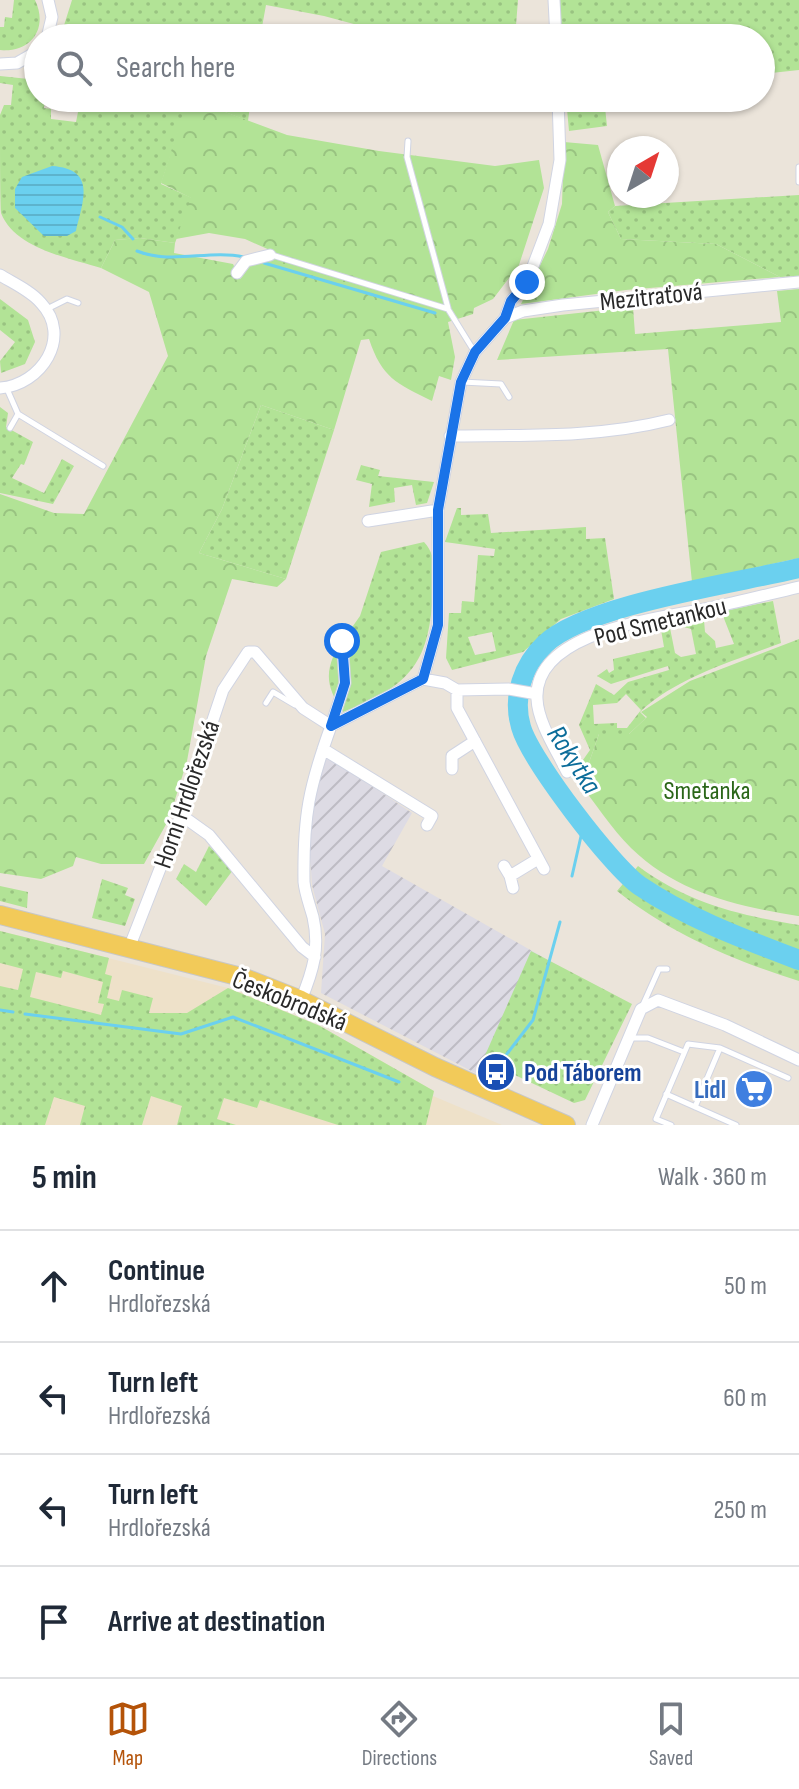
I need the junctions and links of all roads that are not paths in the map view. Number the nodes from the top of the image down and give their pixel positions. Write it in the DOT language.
graph roads {
  1 [pos="48,0"];
  2 [pos="554,0"];
  3 [pos="50,24"];
  4 [pos="555,24"];
  5 [pos="24,59"];
  6 [pos="0,64"];
  7 [pos="558,112"];
  8 [pos="408,141"];
  9 [pos="799,167"];
  10 [pos="799,182"];
  11 [pos="270,255"];
  12 [pos="237,273"];
  13 [pos="0,275"];
  14 [pos="799,282"];
  15 [pos="78,303"];
  16 [pos="448,309"];
  17 [pos="46,310"];
  18 [pos="505,318"];
  19 [pos="475,352"];
  20 [pos="461,382"];
  21 [pos="3,388"];
  22 [pos="509,397"];
  23 [pos="18,414"];
  24 [pos="669,420"];
  25 [pos="10,428"];
  26 [pos="450,436"];
  27 [pos="103,466"];
  28 [pos="438,510"];
  29 [pos="368,521"];
  30 [pos="799,587"];
  31 [pos="342,641"];
  32 [pos="423,679"];
  33 [pos="457,690"];
  34 [pos="534,693"];
  35 [pos="266,703"];
  36 [pos="303,708"];
  37 [pos="331,726"];
  38 [pos="475,741"];
  39 [pos="323,749"];
  40 [pos="452,769"];
  41 [pos="567,772"];
  42 [pos="181,815"];
  43 [pos="427,825"];
  44 [pos="509,877"];
  45 [pos="0,915"];
  46 [pos="129,948"];
  47 [pos="315,957"];
  48 [pos="667,969"];
  49 [pos="301,1000"];
  50 [pos="641,1009"];
  51 [pos="629,1038"];
  52 [pos="720,1048"];
  53 [pos="684,1052"];
  54 [pos="799,1060"];
  55 [pos="788,1078"];
  56 [pos="666,1094"];
  57 [pos="695,1107"];
  58 [pos="566,1125"];
  59 [pos="592,1125"];
  60 [pos="671,1125"];
  61 [pos="736,1125"];
  1 -- 3 [label="street"];
  2 -- 4 [label="street"];
  5 -- 6 [label="street"];
  7 -- 18 [label="street"];
  8 -- 16 [label="lane"];
  9 -- 10 [label="lane"];
  11 -- 12 [label="street"];
  11 -- 16 [label="lane"];
  13 -- 17 [label="street"];
  14 -- 18 [label="street, Mezitraťová"];
  15 -- 17 [label="lane"];
  16 -- 19 [label="lane"];
  17 -- 21 [label="street"];
  18 -- 19 [label="street"];
  19 -- 20 [label="street"];
  20 -- 22 [label="lane"];
  20 -- 26 [label="street"];
  21 -- 23 [label="lane"];
  23 -- 25 [label="lane"];
  23 -- 27 [label="lane"];
  24 -- 26 [label="street"];
  26 -- 28 [label="street"];
  28 -- 29 [label="street"];
  28 -- 32 [label="street"];
  30 -- 34 [label="street, Pod Smetankou"];
  31 -- 37 [label="street"];
  32 -- 33 [label="street"];
  32 -- 37 [label="street"];
  33 -- 34 [label="street"];
  33 -- 38 [label="street"];
  34 -- 41 [label="street"];
  35 -- 36 [label="lane"];
  36 -- 37 [label="street"];
  36 -- 42 [label="street, Horní Hrdlořezská"];
  37 -- 39 [label="street"];
  38 -- 40 [label="street"];
  38 -- 44 [label="street"];
  39 -- 43 [label="street"];
  39 -- 47 [label="street"];
  42 -- 46 [label="street, Horní Hrdlořezská"];
  42 -- 47 [label="street"];
  45 -- 46 [label="main road, Českobrodská"];
  46 -- 49 [label="main road, Českobrodská"];
  47 -- 49 [label="street"];
  48 -- 50 [label="lane"];
  49 -- 58 [label="main road, Českobrodská"];
  50 -- 51 [label="street"];
  50 -- 54 [label="street"];
  51 -- 53 [label="lane"];
  51 -- 59 [label="street"];
  52 -- 53 [label="lane"];
  52 -- 55 [label="lane"];
  52 -- 57 [label="lane"];
  53 -- 56 [label="lane"];
  56 -- 57 [label="lane"];
  56 -- 60 [label="lane"];
  57 -- 61 [label="lane"];
}
